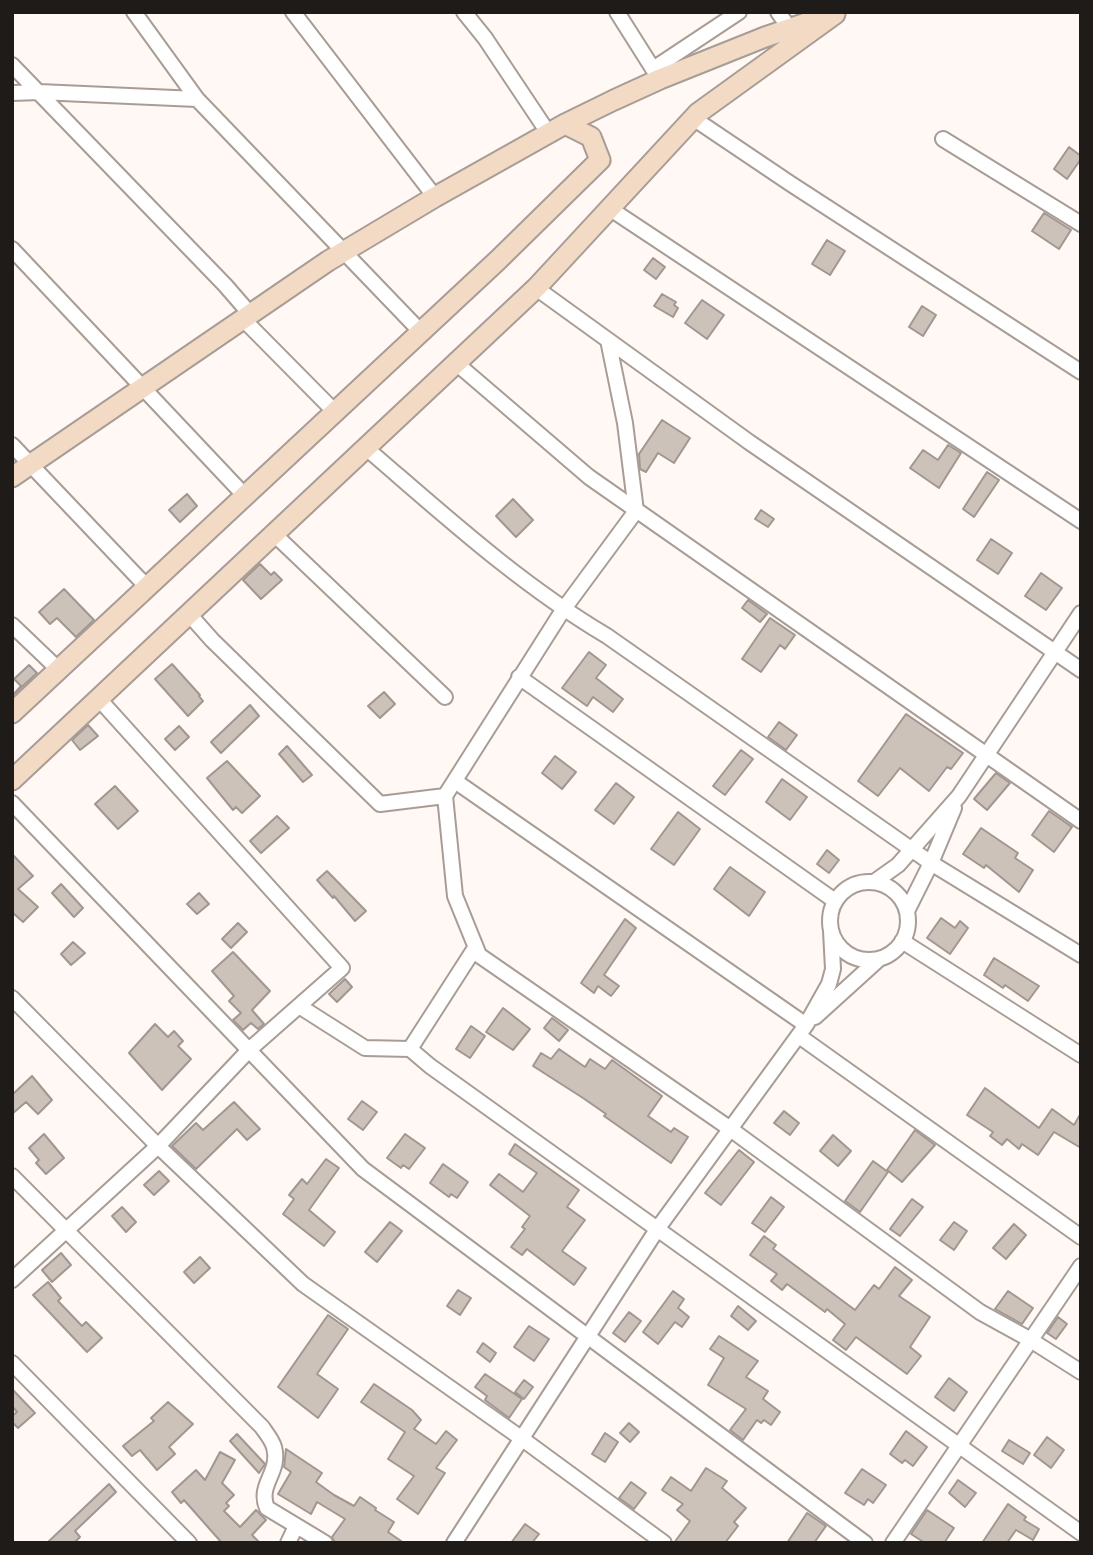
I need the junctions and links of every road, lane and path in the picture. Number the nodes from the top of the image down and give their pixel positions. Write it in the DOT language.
graph roads {
  1 [pos="134,12"];
  2 [pos="293,12"];
  3 [pos="464,12"];
  4 [pos="617,12"];
  5 [pos="739,12"];
  6 [pos="778,12"];
  7 [pos="837,13"];
  8 [pos="789,29"];
  9 [pos="12,65"];
  10 [pos="657,74"];
  11 [pos="39,92"];
  12 [pos="12,93"];
  13 [pos="197,99"];
  14 [pos="693,118"];
  15 [pos="557,129"];
  16 [pos="943,139"];
  17 [pos="435,197"];
  18 [pos="609,208"];
  19 [pos="1081,224"];
  20 [pos="12,249"];
  21 [pos="345,250"];
  22 [pos="536,288"];
  23 [pos="248,318"];
  24 [pos="421,332"];
  25 [pos="608,340"];
  26 [pos="456,363"];
  27 [pos="1081,372"];
  28 [pos="144,389"];
  29 [pos="335,412"];
  30 [pos="12,445"];
  31 [pos="366,448"];
  32 [pos="31,466"];
  33 [pos="12,477"];
  34 [pos="245,496"];
  35 [pos="636,511"];
  36 [pos="1081,521"];
  37 [pos="274,534"];
  38 [pos="147,587"];
  39 [pos="563,610"];
  40 [pos="1081,613"];
  41 [pos="189,614"];
  42 [pos="12,625"];
  43 [pos="1055,652"];
  44 [pos="59,670"];
  45 [pos="1081,670"];
  46 [pos="519,677"];
  47 [pos="445,697"];
  48 [pos="99,699"];
  49 [pos="12,713"];
  50 [pos="985,755"];
  51 [pos="12,780"];
  52 [pos="455,781"];
  53 [pos="445,796"];
  54 [pos="959,796"];
  55 [pos="12,803"];
  56 [pos="1081,821"];
  57 [pos="912,849"];
  58 [pos="931,863"];
  59 [pos="874,882"];
  60 [pos="835,901"];
  61 [pos="907,912"];
  62 [pos="831,931"];
  63 [pos="902,941"];
  64 [pos="479,955"];
  65 [pos="1081,955"];
  66 [pos="879,959"];
  67 [pos="12,998"];
  68 [pos="299,1006"];
  69 [pos="803,1030"];
  70 [pos="250,1049"];
  71 [pos="410,1049"];
  72 [pos="1081,1055"];
  73 [pos="729,1128"];
  74 [pos="158,1146"];
  75 [pos="12,1176"];
  76 [pos="66,1228"];
  77 [pos="657,1228"];
  78 [pos="1081,1237"];
  79 [pos="1081,1266"];
  80 [pos="12,1280"];
  81 [pos="587,1336"];
  82 [pos="1029,1339"];
  83 [pos="12,1363"];
  84 [pos="1081,1372"];
  85 [pos="521,1438"];
  86 [pos="957,1446"];
  87 [pos="296,1526"];
  88 [pos="1081,1533"];
  89 [pos="189,1543"];
  90 [pos="288,1543"];
  91 [pos="325,1543"];
  92 [pos="454,1543"];
  93 [pos="664,1543"];
  94 [pos="865,1543"];
  95 [pos="893,1543"];
  1 -- 13 [label="street"];
  2 -- 17 [label="street"];
  3 -- 15 [label="street"];
  4 -- 10 [label="street"];
  5 -- 10 [label="street"];
  6 -- 8 [label="street"];
  7 -- 8 [label="main road"];
  7 -- 14 [label="main road"];
  8 -- 10 [label="main road"];
  9 -- 11 [label="street"];
  10 -- 15 [label="main road"];
  11 -- 12 [label="street"];
  11 -- 13 [label="street"];
  11 -- 23 [label="street"];
  13 -- 21 [label="street"];
  14 -- 18 [label="main road"];
  14 -- 27 [label="street"];
  15 -- 17 [label="main road"];
  15 -- 24 [label="main road"];
  16 -- 19 [label="street"];
  17 -- 21 [label="main road"];
  18 -- 22 [label="main road"];
  18 -- 36 [label="street"];
  20 -- 28 [label="street"];
  21 -- 23 [label="main road"];
  21 -- 24 [label="street"];
  22 -- 25 [label="street"];
  22 -- 26 [label="main road"];
  23 -- 28 [label="main road"];
  23 -- 29 [label="street"];
  24 -- 29 [label="main road"];
  25 -- 35 [label="street"];
  25 -- 43 [label="street"];
  26 -- 31 [label="main road"];
  26 -- 35 [label="street"];
  28 -- 32 [label="main road"];
  28 -- 34 [label="street"];
  29 -- 34 [label="main road"];
  30 -- 32 [label="street"];
  31 -- 37 [label="main road"];
  31 -- 39 [label="street"];
  32 -- 33 [label="main road"];
  32 -- 38 [label="street"];
  34 -- 38 [label="main road"];
  35 -- 39 [label="street"];
  35 -- 50 [label="street"];
  37 -- 41 [label="main road"];
  37 -- 47 [label="street"];
  38 -- 44 [label="main road"];
  39 -- 46 [label="street"];
  39 -- 57 [label="street"];
  40 -- 43 [label="street"];
  41 -- 48 [label="main road"];
  41 -- 53 [label="street"];
  42 -- 44 [label="street"];
  43 -- 45 [label="street"];
  43 -- 50 [label="street"];
  44 -- 49 [label="main road"];
  46 -- 52 [label="street"];
  46 -- 60 [label="street"];
  48 -- 51 [label="main road"];
  48 -- 68 [label="street"];
  50 -- 54 [label="street"];
  50 -- 56 [label="street"];
  52 -- 53 [label="street"];
  52 -- 69 [label="street"];
  53 -- 64 [label="street"];
  54 -- 57 [label="street"];
  54 -- 58 [label="street"];
  55 -- 70 [label="street"];
  57 -- 58 [label="street"];
  57 -- 59 [label="street"];
  58 -- 61 [label="street"];
  58 -- 65 [label="street"];
  59 -- 60 [label="street"];
  59 -- 61 [label="street"];
  60 -- 62 [label="street"];
  61 -- 63 [label="street"];
  62 -- 66 [label="street"];
  62 -- 69 [label="street"];
  63 -- 66 [label="street"];
  63 -- 72 [label="street"];
  64 -- 71 [label="street"];
  64 -- 73 [label="street"];
  66 -- 69 [label="street"];
  67 -- 74 [label="street"];
  68 -- 70 [label="street"];
  68 -- 71 [label="street"];
  69 -- 73 [label="street"];
  69 -- 78 [label="street"];
  70 -- 74 [label="street"];
  70 -- 81 [label="street"];
  71 -- 77 [label="street"];
  73 -- 77 [label="street"];
  73 -- 82 [label="street"];
  74 -- 76 [label="street"];
  74 -- 85 [label="street"];
  75 -- 76 [label="street"];
  76 -- 80 [label="street"];
  76 -- 87 [label="street"];
  77 -- 81 [label="street"];
  77 -- 86 [label="street"];
  79 -- 82 [label="street"];
  81 -- 85 [label="street"];
  81 -- 94 [label="street"];
  82 -- 84 [label="street"];
  82 -- 86 [label="street"];
  83 -- 89 [label="street"];
  85 -- 92 [label="street"];
  85 -- 93 [label="street"];
  86 -- 88 [label="street"];
  86 -- 95 [label="street"];
  87 -- 90 [label="street"];
  87 -- 91 [label="street"];
}
